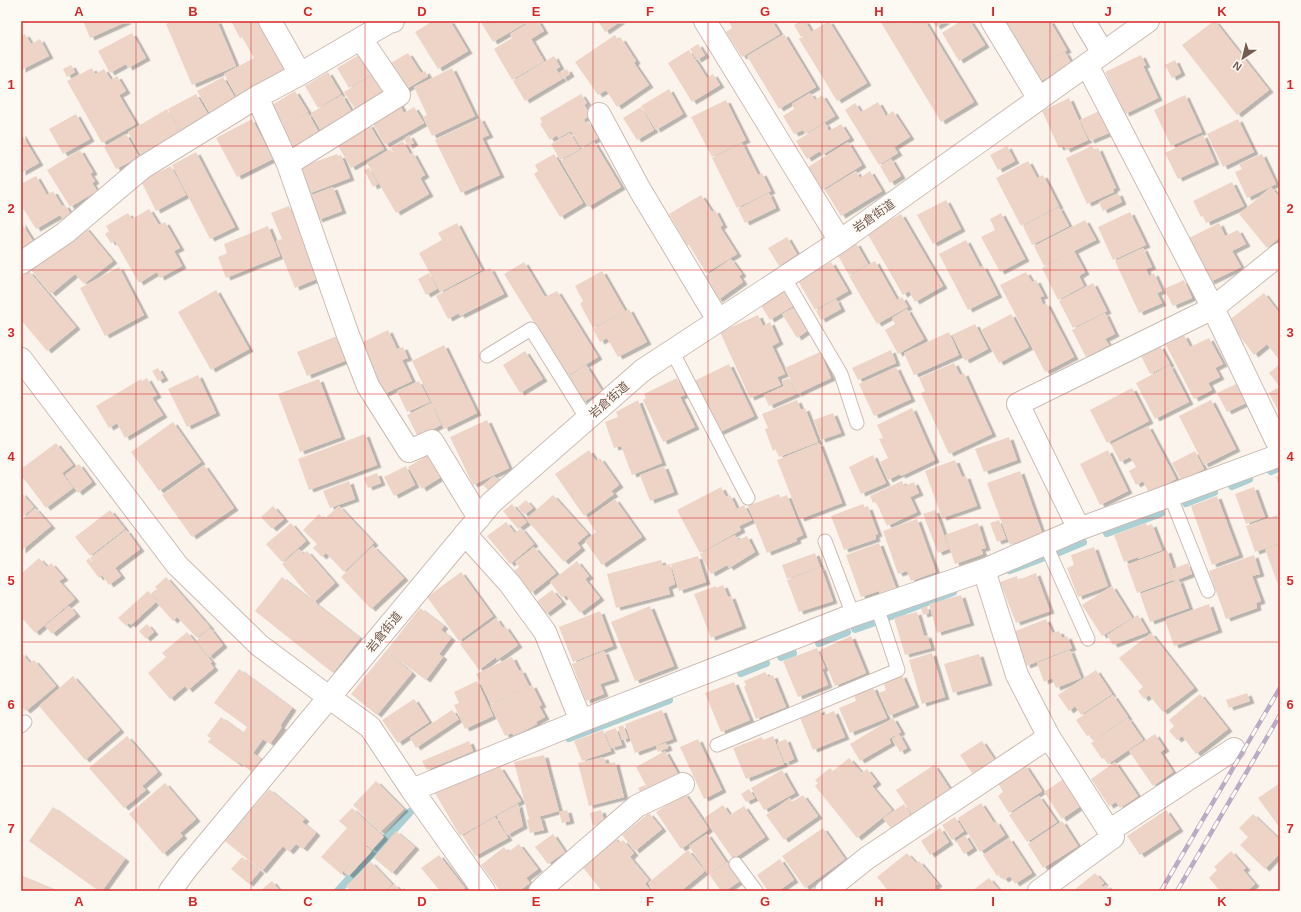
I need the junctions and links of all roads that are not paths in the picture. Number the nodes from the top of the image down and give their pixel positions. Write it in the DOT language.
graph roads {
  1 [pos="270,21"];
  2 [pos="393,21"];
  3 [pos="705,21"];
  4 [pos="992,21"];
  5 [pos="1084,21"];
  6 [pos="1148,21"];
  7 [pos="361,39"];
  8 [pos="1095,59"];
  9 [pos="300,74"];
  10 [pos="257,97"];
  11 [pos="1039,99"];
  12 [pos="599,114"];
  13 [pos="288,164"];
  14 [pos="840,241"];
  15 [pos="1280,254"];
  16 [pos="21,263"];
  17 [pos="784,277"];
  18 [pos="1213,308"];
  19 [pos="718,320"];
  20 [pos="672,351"];
  21 [pos="487,356"];
  22 [pos="21,359"];
  23 [pos="587,419"];
  24 [pos="857,423"];
  25 [pos="1280,448"];
  26 [pos="1280,455"];
  27 [pos="1170,495"];
  28 [pos="748,498"];
  29 [pos="472,526"];
  30 [pos="1079,529"];
  31 [pos="825,541"];
  32 [pos="1045,543"];
  33 [pos="984,570"];
  34 [pos="1208,591"];
  35 [pos="877,607"];
  36 [pos="853,615"];
  37 [pos="1088,639"];
  38 [pos="330,698"];
  39 [pos="581,721"];
  40 [pos="1049,737"];
  41 [pos="717,745"];
  42 [pos="1234,749"];
  43 [pos="683,784"];
  44 [pos="412,790"];
  45 [pos="1109,830"];
  46 [pos="736,864"];
  47 [pos="483,890"];
  48 [pos="170,891"];
  49 [pos="540,891"];
  50 [pos="756,891"];
  51 [pos="826,891"];
  52 [pos="1038,891"];
  1 -- 9 [label="street"];
  2 -- 7 [label="street"];
  3 -- 14 [label="street"];
  4 -- 11 [label="street"];
  5 -- 8 [label="street"];
  6 -- 8 [label="street, 岩倉街道"];
  7 -- 9 [label="street"];
  7 -- 13 [label="street"];
  8 -- 11 [label="street, 岩倉街道"];
  8 -- 18 [label="street"];
  9 -- 10 [label="street"];
  10 -- 13 [label="street"];
  10 -- 16 [label="street"];
  11 -- 14 [label="street, 岩倉街道"];
  12 -- 19 [label="street"];
  13 -- 29 [label="street"];
  14 -- 17 [label="street, 岩倉街道"];
  15 -- 18 [label="street"];
  17 -- 19 [label="street, 岩倉街道"];
  17 -- 24 [label="lane"];
  18 -- 25 [label="street"];
  18 -- 30 [label="street"];
  19 -- 20 [label="street, 岩倉街道"];
  20 -- 23 [label="street, 岩倉街道"];
  20 -- 28 [label="lane"];
  21 -- 23 [label="lane"];
  22 -- 38 [label="street"];
  23 -- 29 [label="street, 岩倉街道"];
  26 -- 27 [label="street"];
  27 -- 30 [label="street"];
  27 -- 34 [label="lane"];
  29 -- 38 [label="street, 岩倉街道"];
  29 -- 39 [label="street"];
  30 -- 32 [label="street"];
  31 -- 36 [label="lane"];
  32 -- 33 [label="street"];
  32 -- 37 [label="lane"];
  33 -- 35 [label="street"];
  33 -- 40 [label="street"];
  35 -- 36 [label="street"];
  35 -- 41 [label="lane"];
  36 -- 39 [label="street"];
  38 -- 44 [label="street"];
  38 -- 48 [label="street, 岩倉街道"];
  39 -- 44 [label="street"];
  40 -- 45 [label="street"];
  40 -- 51 [label="street"];
  42 -- 45 [label="street"];
  43 -- 49 [label="street"];
  44 -- 47 [label="street"];
  45 -- 52 [label="street"];
  46 -- 50 [label="lane"];
}
